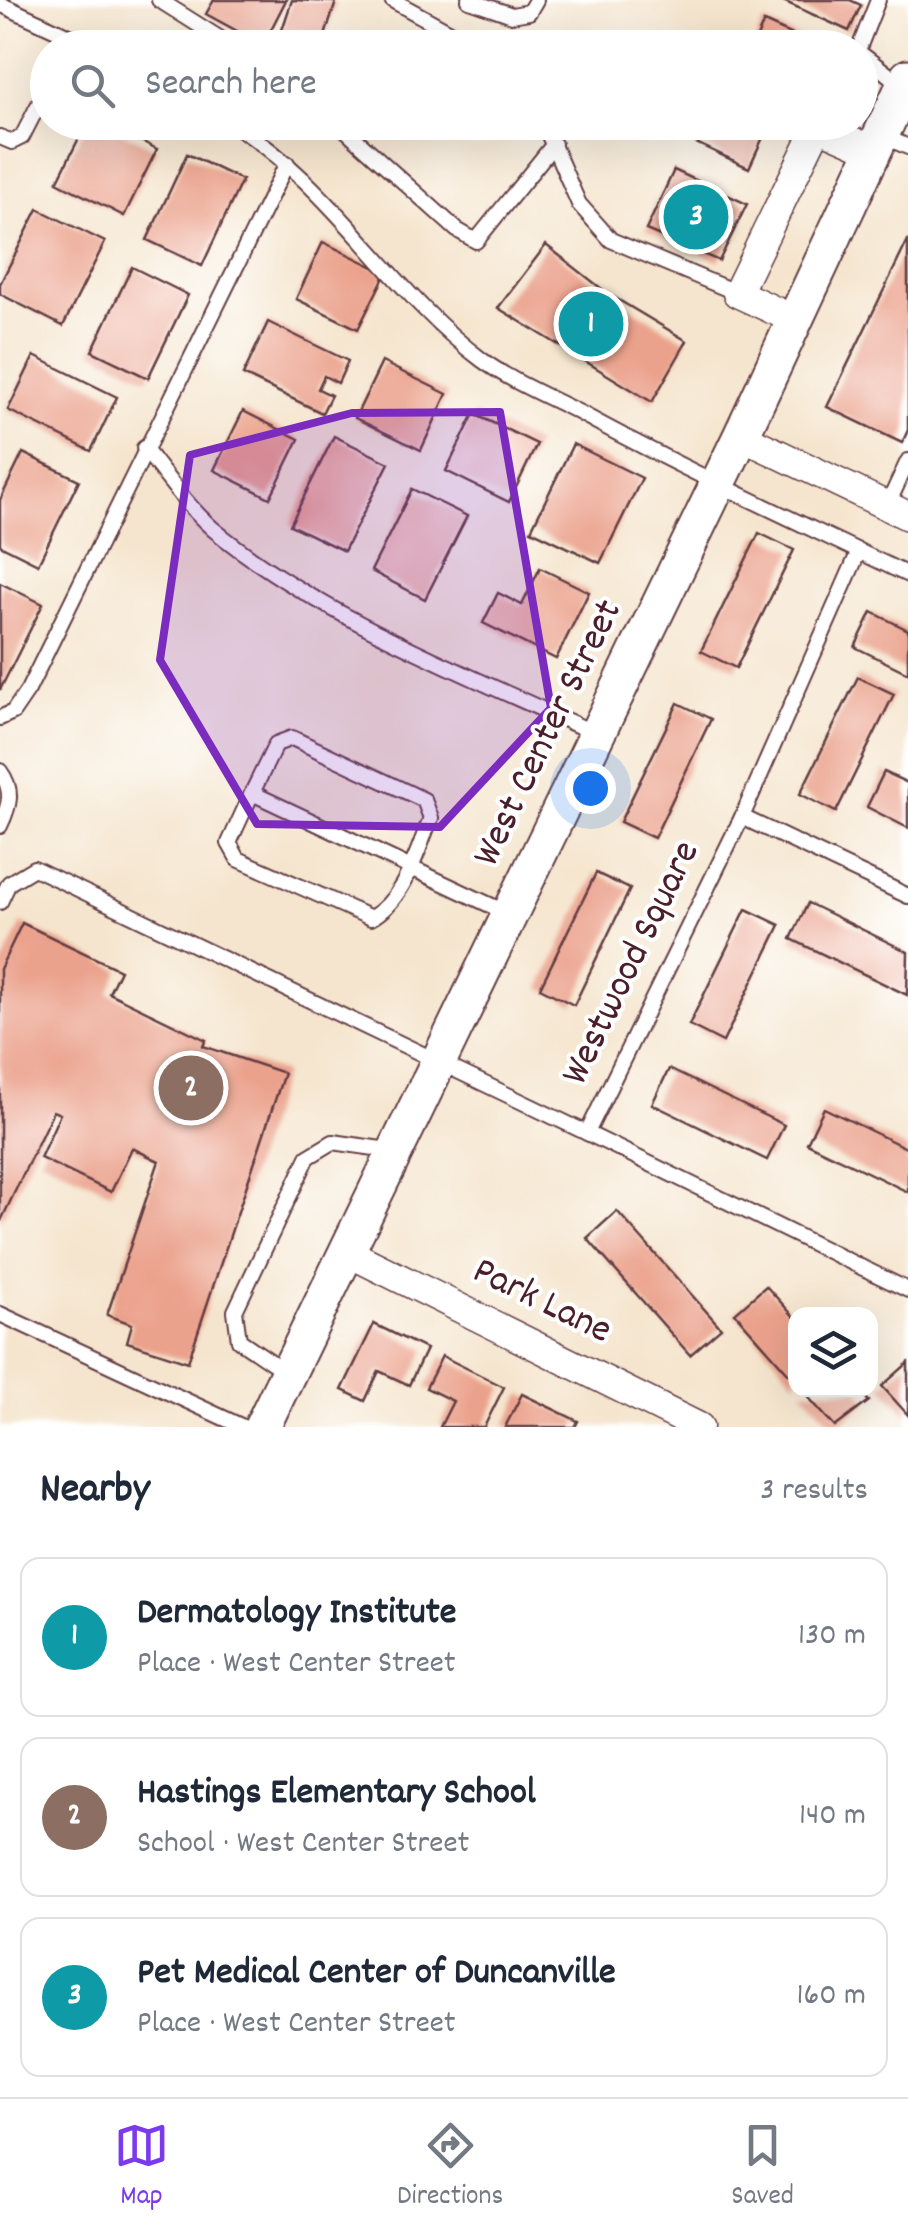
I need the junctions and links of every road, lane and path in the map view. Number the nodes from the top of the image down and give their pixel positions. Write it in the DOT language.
graph roads {
  1 [pos="160,0"];
  2 [pos="392,0"];
  3 [pos="469,0"];
  4 [pos="536,0"];
  5 [pos="878,0"];
  6 [pos="420,5"];
  7 [pos="1,6"];
  8 [pos="46,30"];
  9 [pos="207,30"];
  10 [pos="454,30"];
  11 [pos="867,30"];
  12 [pos="878,63"];
  13 [pos="906,82"];
  14 [pos="30,122"];
  15 [pos="0,137"];
  16 [pos="254,140"];
  17 [pos="357,140"];
  18 [pos="552,140"];
  19 [pos="811,140"];
  20 [pos="554,144"];
  21 [pos="887,144"];
  22 [pos="287,163"];
  23 [pos="736,292"];
  24 [pos="793,319"];
  25 [pos="741,436"];
  26 [pos="144,448"];
  27 [pos="908,461"];
  28 [pos="718,484"];
  29 [pos="898,511"];
  30 [pos="859,551"];
  31 [pos="908,574"];
  32 [pos="0,718"];
  33 [pos="597,734"];
  34 [pos="0,771"];
  35 [pos="252,792"];
  36 [pos="742,817"];
  37 [pos="0,826"];
  38 [pos="410,868"];
  39 [pos="908,896"];
  40 [pos="0,902"];
  41 [pos="510,915"];
  42 [pos="439,1061"];
  43 [pos="587,1132"];
  44 [pos="396,1151"];
  45 [pos="347,1252"];
  46 [pos="908,1290"];
  47 [pos="0,1314"];
  48 [pos="288,1374"];
  49 [pos="243,1427"];
  50 [pos="262,1427"];
  51 [pos="699,1427"];
  1 -- 9 [label="lane"];
  2 -- 6 [label="lane"];
  3 -- 4 [label="lane"];
  5 -- 11 [label="lane"];
  6 -- 10 [label="lane"];
  7 -- 8 [label="lane"];
  12 -- 13 [label="lane"];
  13 -- 21 [label="street, West Center Street"];
  14 -- 15 [label="lane"];
  16 -- 22 [label="lane"];
  17 -- 20 [label="lane"];
  18 -- 20 [label="lane"];
  19 -- 23 [label="street"];
  20 -- 23 [label="lane"];
  21 -- 24 [label="street, West Center Street"];
  22 -- 26 [label="lane"];
  22 -- 28 [label="lane"];
  23 -- 24 [label="street"];
  24 -- 25 [label="street, West Center Street"];
  25 -- 28 [label="street, West Center Street"];
  25 -- 29 [label="street"];
  26 -- 32 [label="lane"];
  26 -- 33 [label="lane"];
  27 -- 29 [label="lane"];
  28 -- 30 [label="lane"];
  28 -- 33 [label="street, West Center Street"];
  30 -- 31 [label="lane"];
  30 -- 36 [label="lane, Westwood Square"];
  33 -- 41 [label="street, West Center Street"];
  34 -- 37 [label="lane"];
  35 -- 38 [label="lane"];
  35 -- 38 [label="lane"];
  35 -- 38 [label="lane"];
  36 -- 39 [label="lane"];
  36 -- 43 [label="lane, Westwood Square"];
  38 -- 41 [label="lane"];
  40 -- 42 [label="lane"];
  41 -- 42 [label="street, West Center Street"];
  42 -- 43 [label="lane"];
  42 -- 44 [label="street, West Center Street"];
  43 -- 46 [label="lane, Westwood Square"];
  44 -- 45 [label="street, West Center Street"];
  44 -- 48 [label="lane"];
  45 -- 48 [label="street, West Center Street"];
  45 -- 51 [label="street, Park Lane"];
  47 -- 49 [label="lane"];
  48 -- 50 [label="street, West Center Street"];
}
